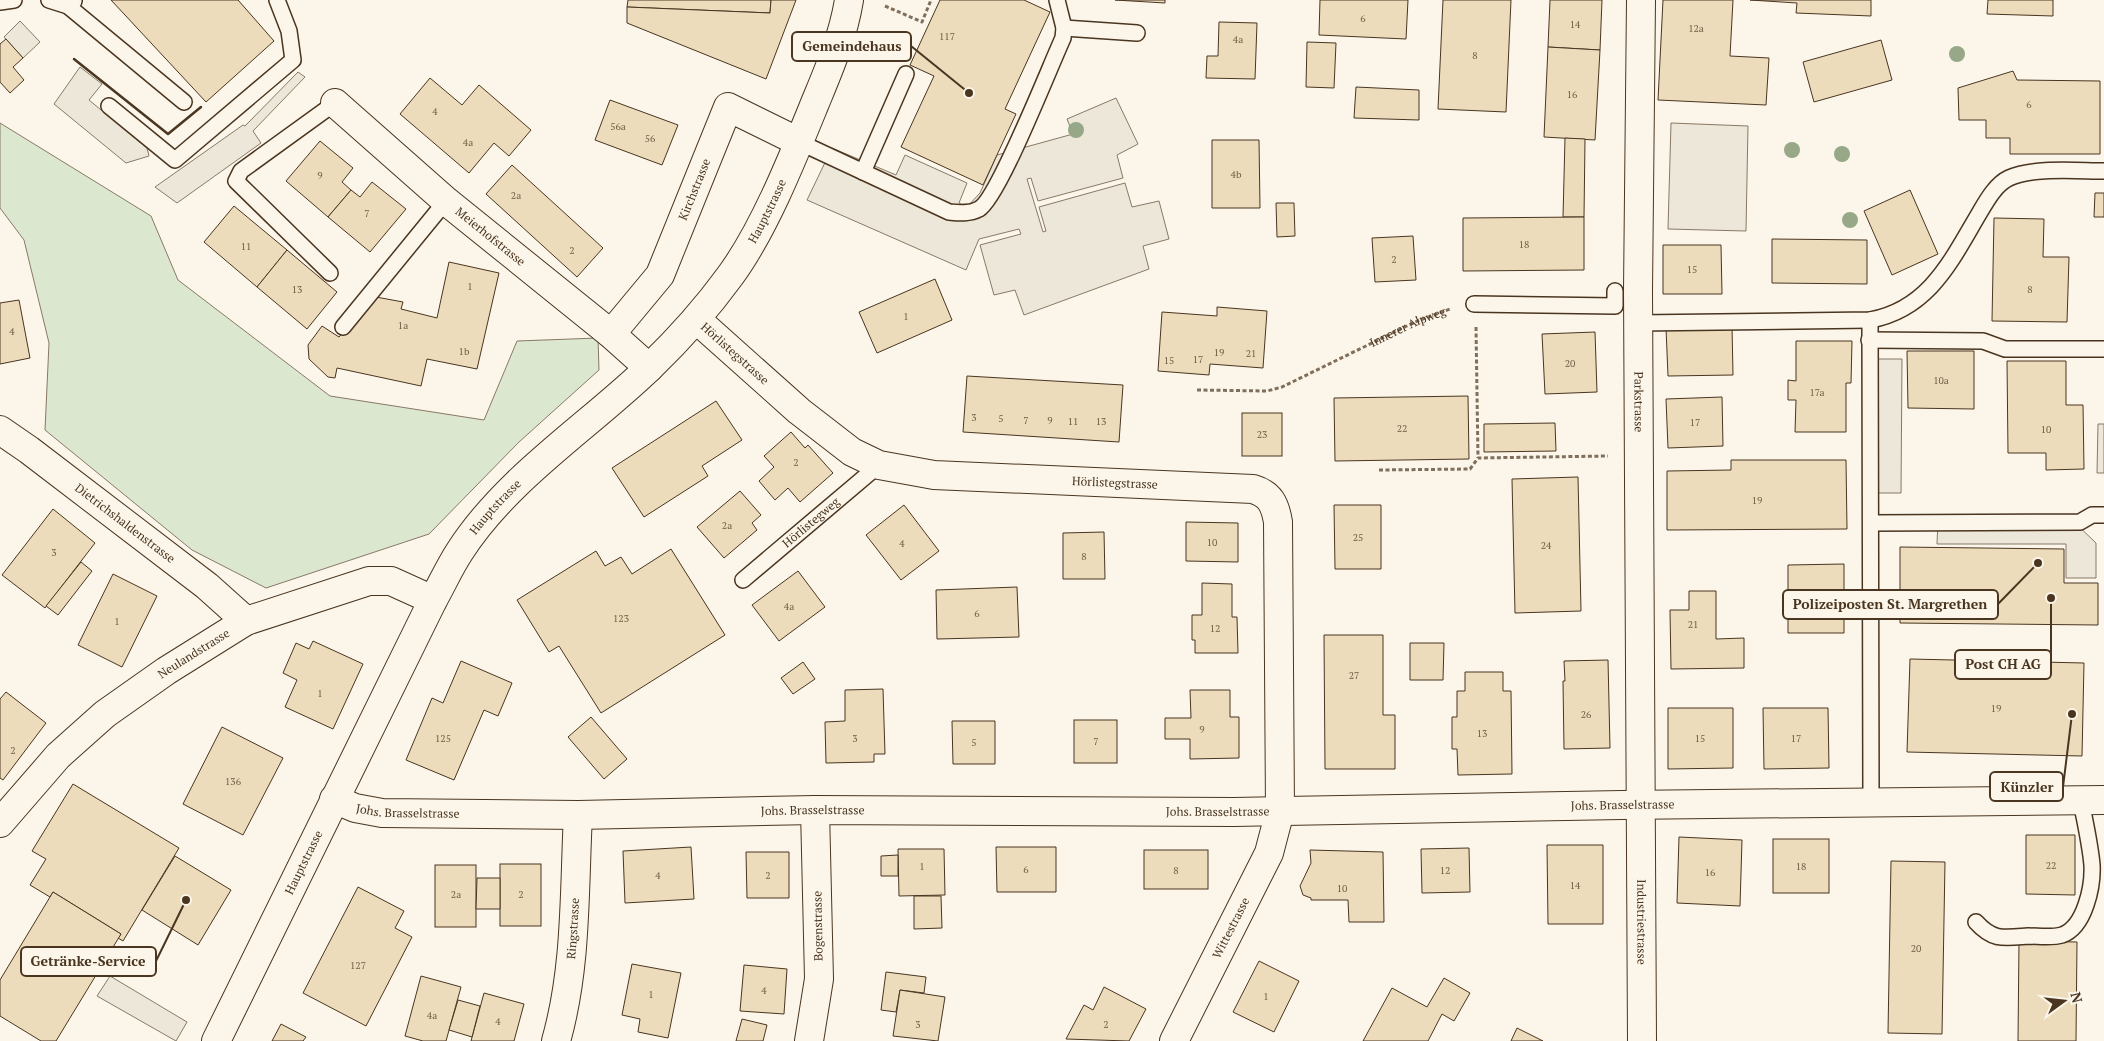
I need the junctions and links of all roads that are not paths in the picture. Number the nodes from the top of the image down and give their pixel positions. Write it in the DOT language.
graph roads {
  1 [pos="14,0"];
  2 [pos="49,0"];
  3 [pos="277,0"];
  4 [pos="849,0"];
  5 [pos="1057,0"];
  6 [pos="1641,0"];
  7 [pos="0,2"];
  8 [pos="71,3"];
  9 [pos="876,3"];
  10 [pos="1064,28"];
  11 [pos="844,29"];
  12 [pos="1137,33"];
  13 [pos="906,74"];
  14 [pos="184,102"];
  15 [pos="334,103"];
  16 [pos="109,106"];
  17 [pos="799,142"];
  18 [pos="2104,171"];
  19 [pos="862,172"];
  20 [pos="446,202"];
  21 [pos="330,273"];
  22 [pos="1616,291"];
  23 [pos="1475,304"];
  24 [pos="696,319"];
  25 [pos="1870,320"];
  26 [pos="1638,323"];
  27 [pos="343,327"];
  28 [pos="612,334"];
  29 [pos="1869,340"];
  30 [pos="2104,349"];
  31 [pos="649,368"];
  32 [pos="0,430"];
  33 [pos="879,465"];
  34 [pos="2104,515"];
  35 [pos="1871,522"];
  36 [pos="743,580"];
  37 [pos="433,600"];
  38 [pos="246,621"];
  39 [pos="334,799"];
  40 [pos="2092,801"];
  41 [pos="1871,802"];
  42 [pos="1642,804"];
  43 [pos="815,810"];
  44 [pos="1280,811"];
  45 [pos="578,815"];
  46 [pos="0,823"];
  47 [pos="1976,922"];
  48 [pos="216,1041"];
  49 [pos="556,1041"];
  50 [pos="809,1041"];
  51 [pos="1174,1041"];
  52 [pos="1642,1041"];
  1 -- 7 [label="lane"];
  2 -- 8 [label="lane"];
  3 -- 16 [label="lane"];
  4 -- 11 [label="street, Hauptstrasse"];
  5 -- 10 [label="lane"];
  6 -- 26 [label="street, Parkstrasse"];
  8 -- 14 [label="lane"];
  9 -- 11 [label="street, Hauptstrasse"];
  10 -- 12 [label="lane"];
  10 -- 19 [label="lane"];
  11 -- 17 [label="street, Hauptstrasse"];
  13 -- 19 [label="lane"];
  15 -- 20 [label="street, Meierhofstrasse"];
  15 -- 21 [label="lane"];
  17 -- 19 [label="lane"];
  17 -- 24 [label="street, Hauptstrasse"];
  17 -- 28 [label="street, Kirchstrasse"];
  18 -- 25 [label="lane"];
  20 -- 27 [label="lane"];
  20 -- 28 [label="street, Meierhofstrasse"];
  22 -- 23 [label="lane"];
  24 -- 31 [label="street, Hauptstrasse"];
  24 -- 33 [label="street, Hörlistegstrasse"];
  25 -- 26 [label="lane"];
  25 -- 29 [label="lane"];
  26 -- 42 [label="street, Parkstrasse"];
  28 -- 31 [label="street, Meierhofstrasse"];
  29 -- 30 [label="lane"];
  29 -- 35 [label="lane"];
  31 -- 37 [label="street, Hauptstrasse"];
  32 -- 38 [label="street, Dietrichshaldenstrasse"];
  33 -- 36 [label="lane, Hörlistegweg"];
  33 -- 44 [label="street, Hörlistegstrasse"];
  34 -- 35 [label="lane"];
  35 -- 41 [label="lane"];
  37 -- 38 [label="street, Neulandstrasse"];
  37 -- 39 [label="street, Hauptstrasse"];
  38 -- 46 [label="street, Neulandstrasse"];
  39 -- 45 [label="street, Johs. Brasselstrasse"];
  39 -- 48 [label="street, Hauptstrasse"];
  40 -- 41 [label="street, Johs. Brasselstrasse"];
  40 -- 47 [label="lane"];
  41 -- 42 [label="street, Johs. Brasselstrasse"];
  42 -- 44 [label="street, Johs. Brasselstrasse"];
  42 -- 52 [label="street, Industriestrasse"];
  43 -- 44 [label="street, Johs. Brasselstrasse"];
  43 -- 45 [label="street, Johs. Brasselstrasse"];
  43 -- 50 [label="street, Bogenstrasse"];
  44 -- 51 [label="street, Wittestrasse"];
  45 -- 49 [label="street, Ringstrasse"];
}
